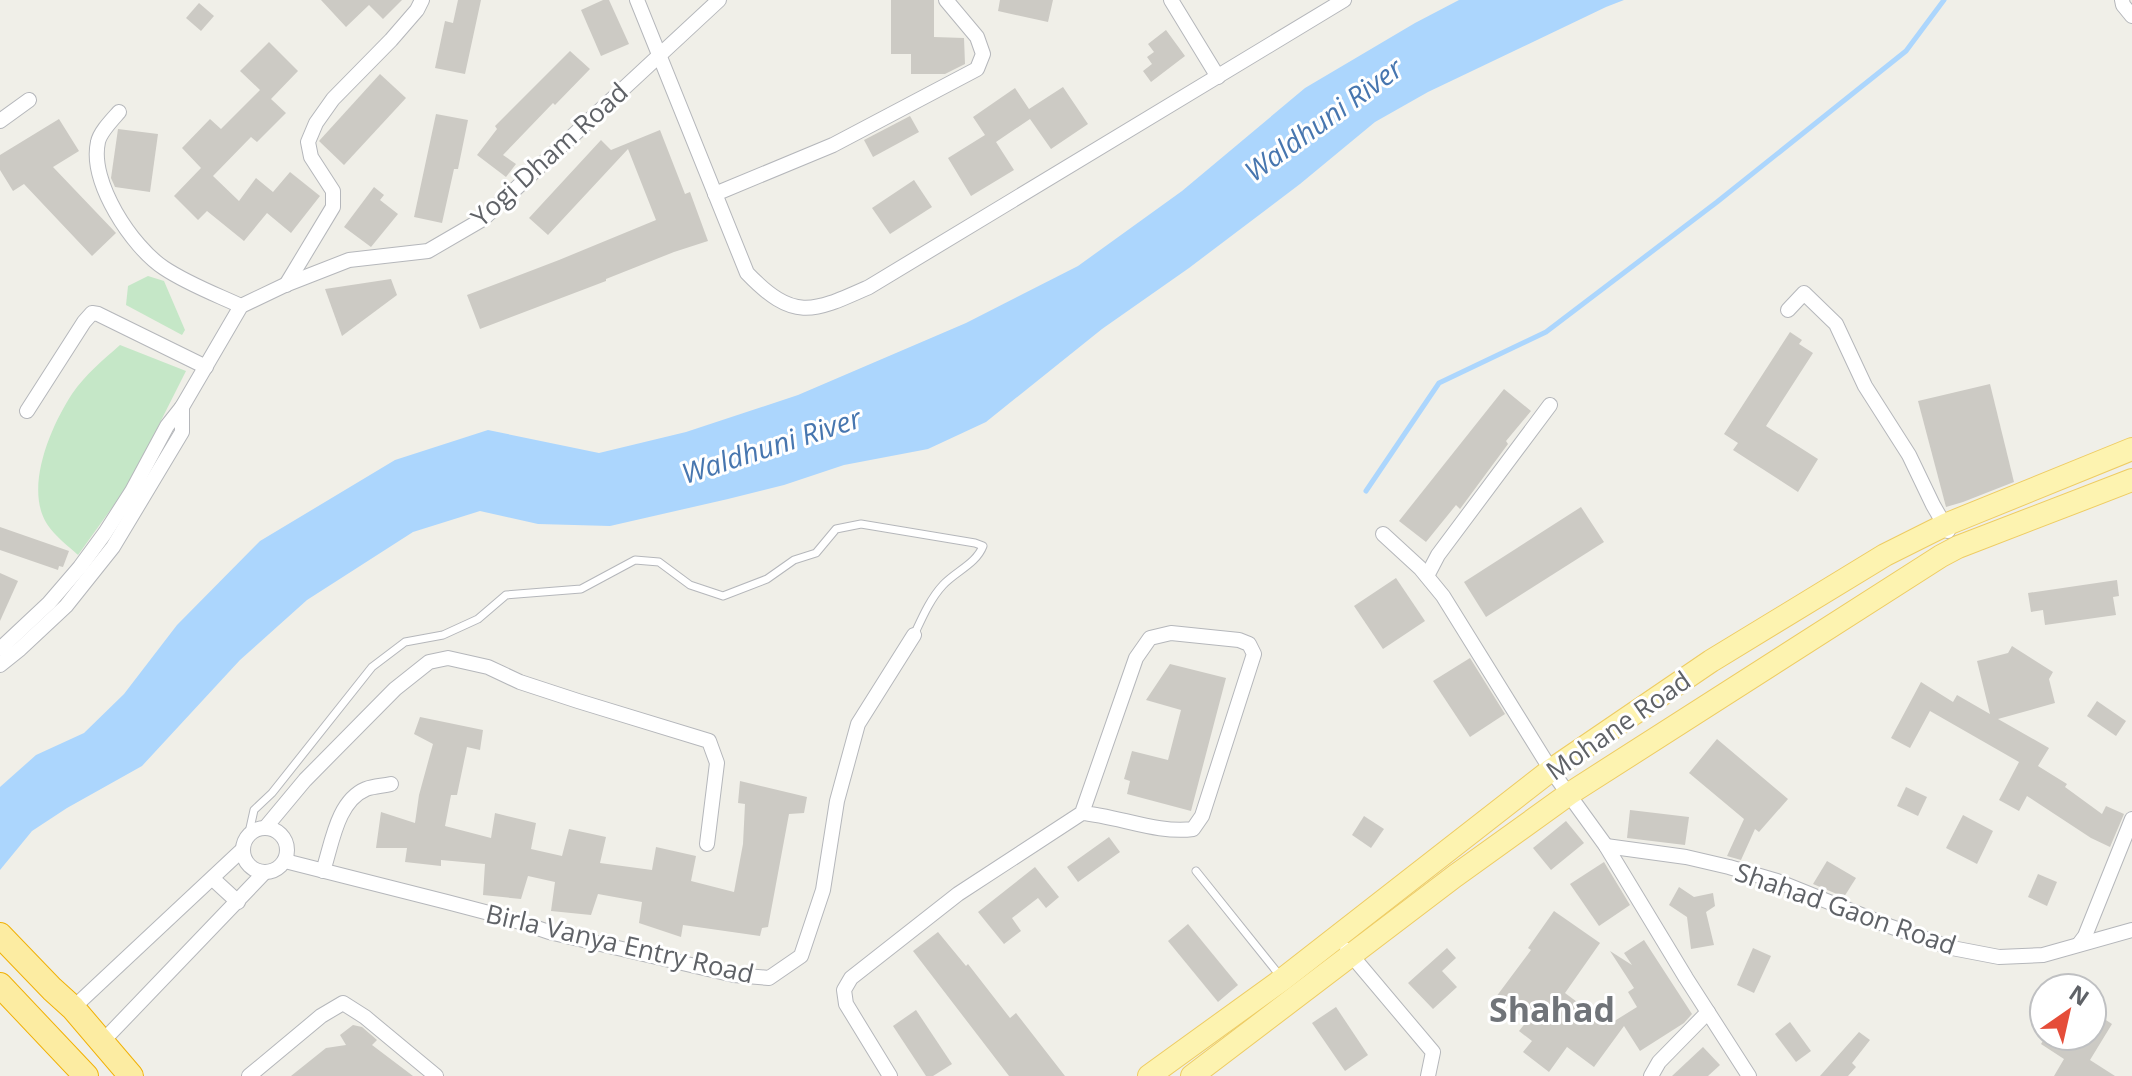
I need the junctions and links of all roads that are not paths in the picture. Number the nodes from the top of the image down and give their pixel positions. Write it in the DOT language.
graph roads {
  1 [pos="422,0"];
  2 [pos="637,0"];
  3 [pos="719,0"];
  4 [pos="946,0"];
  5 [pos="1171,0"];
  6 [pos="1344,0"];
  7 [pos="2122,0"];
  8 [pos="2132,16"];
  9 [pos="659,55"];
  10 [pos="1218,77"];
  11 [pos="29,100"];
  12 [pos="119,112"];
  13 [pos="0,121"];
  14 [pos="715,194"];
  15 [pos="285,285"];
  16 [pos="241,306"];
  17 [pos="1788,310"];
  18 [pos="206,367"];
  19 [pos="1550,405"];
  20 [pos="182,407"];
  21 [pos="27,411"];
  22 [pos="2132,449"];
  23 [pos="2129,483"];
  24 [pos="1945,525"];
  25 [pos="1383,534"];
  26 [pos="1958,547"];
  27 [pos="1427,576"];
  28 [pos="914,635"];
  29 [pos="0,649"];
  30 [pos="0,665"];
  31 [pos="1551,770"];
  32 [pos="391,784"];
  33 [pos="1569,794"];
  34 [pos="1082,813"];
  35 [pos="2132,819"];
  36 [pos="265,828"];
  37 [pos="246,843"];
  38 [pos="707,844"];
  39 [pos="1606,846"];
  40 [pos="285,861"];
  41 [pos="323,871"];
  42 [pos="1196,871"];
  43 [pos="265,872"];
  44 [pos="213,879"];
  45 [pos="238,902"];
  46 [pos="2132,930"];
  47 [pos="0,935"];
  48 [pos="1338,937"];
  49 [pos="2079,944"];
  50 [pos="1352,956"];
  51 [pos="1283,979"];
  52 [pos="0,985"];
  53 [pos="73,1008"];
  54 [pos="1708,1012"];
  55 [pos="102,1042"];
  56 [pos="86,1076"];
  57 [pos="131,1076"];
  58 [pos="249,1076"];
  59 [pos="436,1076"];
  60 [pos="890,1076"];
  61 [pos="1149,1076"];
  62 [pos="1192,1076"];
  63 [pos="1428,1076"];
  64 [pos="1651,1076"];
  65 [pos="1749,1076"];
  1 -- 15 [label="street"];
  2 -- 9 [label="street"];
  3 -- 9 [label="street, Yogi Dham Road"];
  4 -- 14 [label="street"];
  5 -- 10 [label="street"];
  6 -- 10 [label="street"];
  7 -- 8 [label="street"];
  9 -- 14 [label="street"];
  9 -- 15 [label="street, Yogi Dham Road"];
  10 -- 14 [label="street"];
  11 -- 13 [label="street"];
  12 -- 16 [label="street"];
  15 -- 16 [label="street, Yogi Dham Road"];
  16 -- 18 [label="street"];
  17 -- 24 [label="street"];
  18 -- 20 [label="street"];
  18 -- 21 [label="street"];
  19 -- 27 [label="street"];
  20 -- 29 [label="street"];
  20 -- 30 [label="street"];
  22 -- 24 [label="main road, Mohane Road"];
  23 -- 26 [label="main road, Mohane Road"];
  24 -- 26 [label="street"];
  24 -- 31 [label="main road, Mohane Road"];
  25 -- 27 [label="street"];
  26 -- 33 [label="main road, Mohane Road"];
  27 -- 31 [label="street"];
  28 -- 37 [label="lane"];
  28 -- 41 [label="street, Birla Vanya Entry Road"];
  31 -- 33 [label="street"];
  31 -- 48 [label="main road, Mohane Road"];
  32 -- 41 [label="street"];
  33 -- 39 [label="street"];
  33 -- 50 [label="main road, Mohane Road"];
  34 -- 34 [label="street"];
  34 -- 60 [label="street"];
  35 -- 49 [label="street"];
  36 -- 37 [label="street"];
  36 -- 38 [label="street"];
  36 -- 40 [label="street"];
  37 -- 43 [label="street"];
  37 -- 44 [label="street"];
  39 -- 49 [label="street, Shahad Gaon Road"];
  39 -- 54 [label="street"];
  40 -- 41 [label="street, Birla Vanya Entry Road"];
  40 -- 43 [label="street"];
  42 -- 51 [label="lane"];
  43 -- 45 [label="street"];
  44 -- 45 [label="street"];
  44 -- 53 [label="street"];
  45 -- 55 [label="street"];
  46 -- 49 [label="street, Shahad Gaon Road"];
  47 -- 53 [label="highway"];
  48 -- 50 [label="street"];
  48 -- 51 [label="main road, Mohane Road"];
  50 -- 62 [label="main road, Mohane Road"];
  50 -- 63 [label="street"];
  51 -- 61 [label="main road, Mohane Road"];
  52 -- 56 [label="highway"];
  53 -- 55 [label="highway"];
  54 -- 64 [label="street"];
  54 -- 65 [label="street"];
  55 -- 57 [label="highway"];
  58 -- 59 [label="street"];
}
